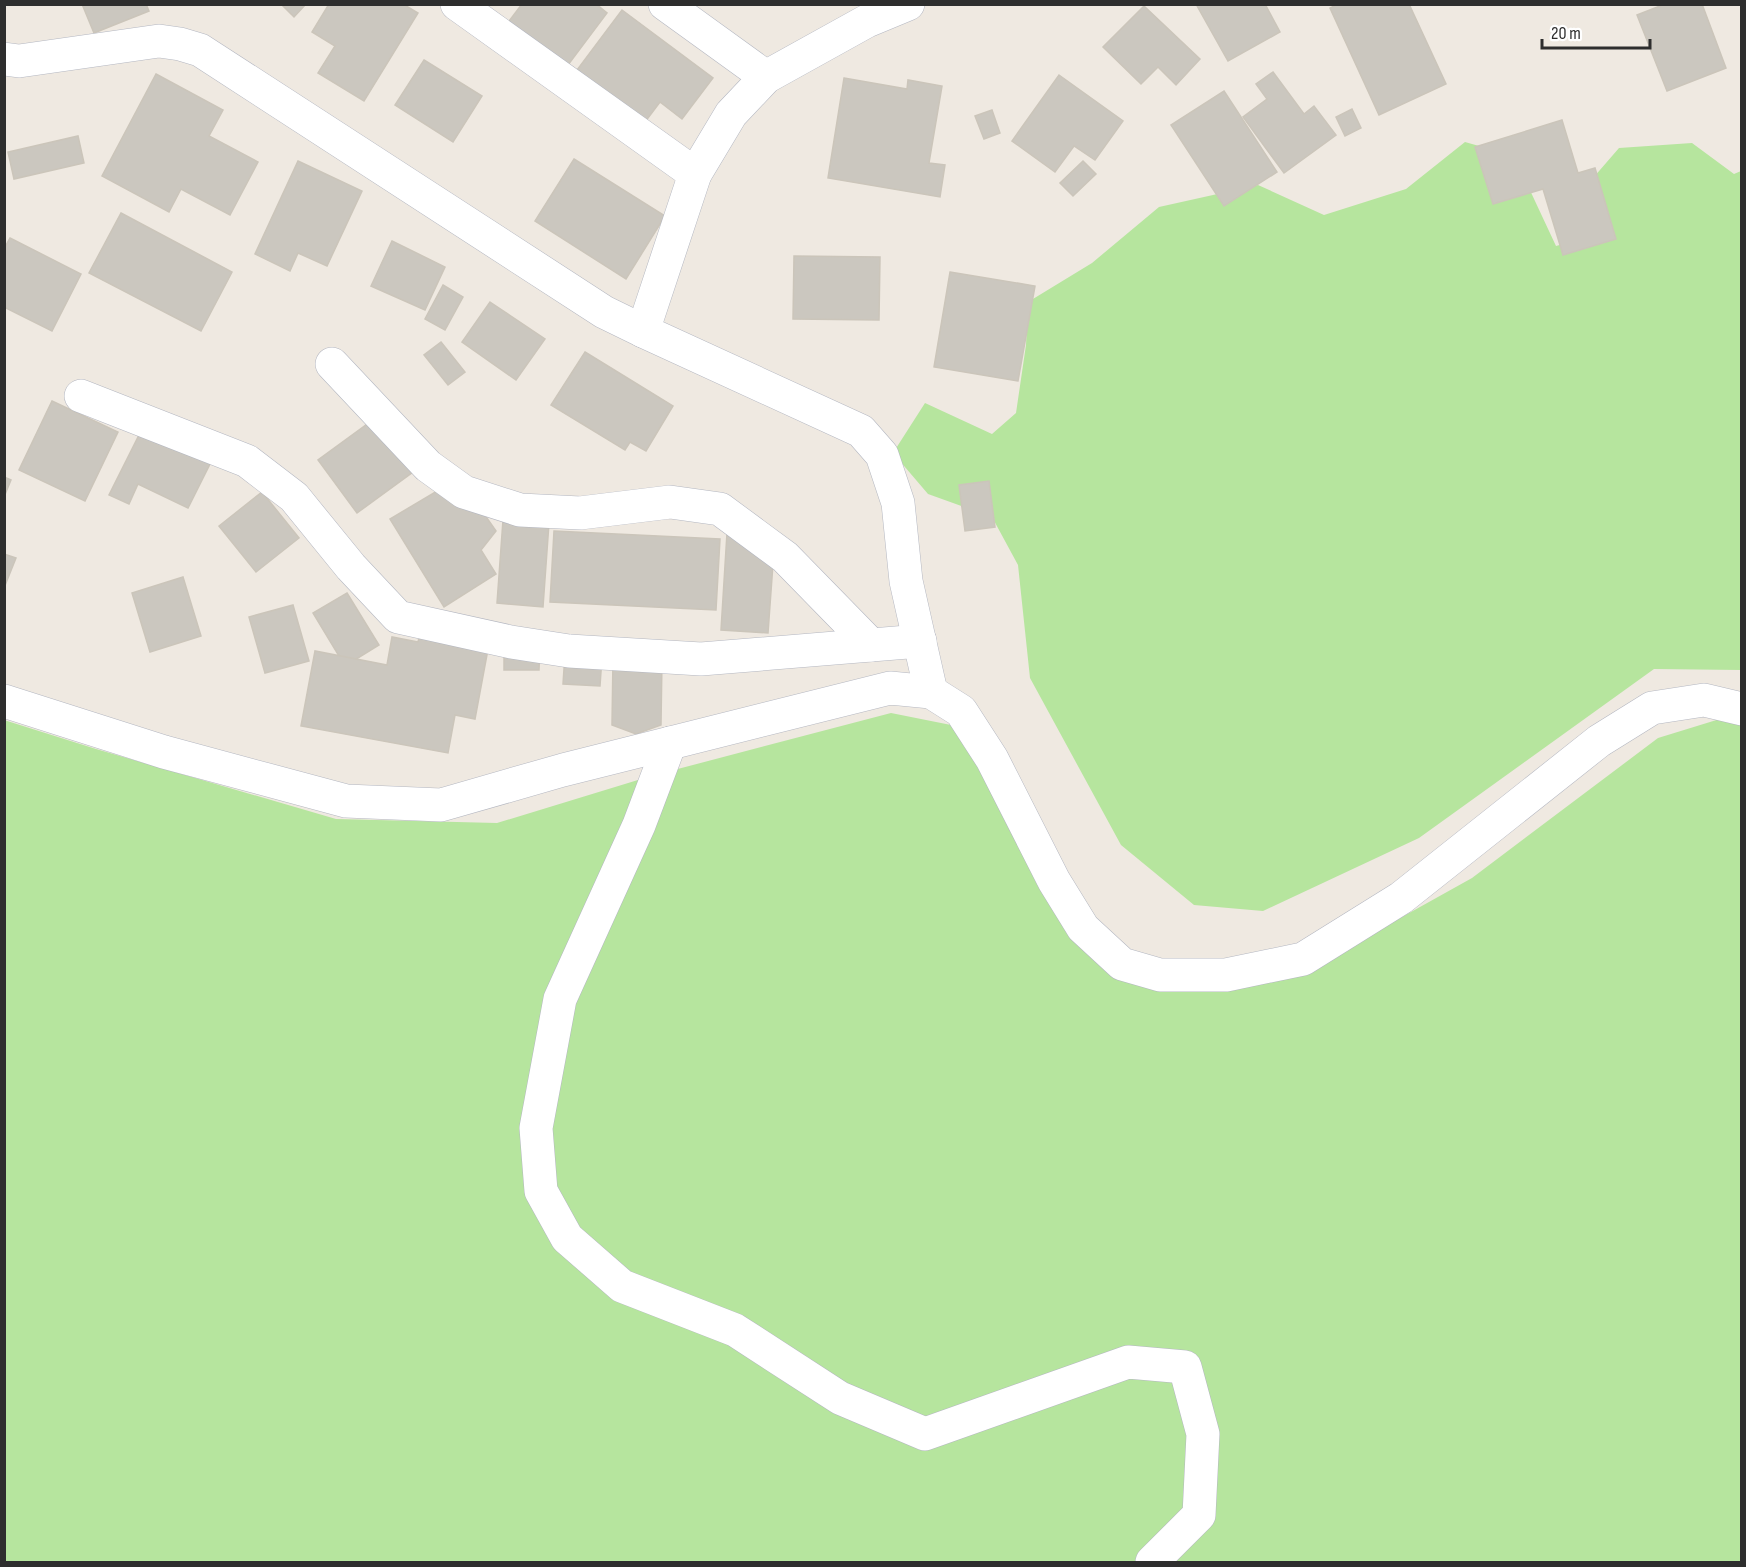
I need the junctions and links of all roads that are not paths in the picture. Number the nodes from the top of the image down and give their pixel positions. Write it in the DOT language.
graph roads {
  1 [pos="457,4"];
  2 [pos="665,4"];
  3 [pos="908,4"];
  4 [pos="4,59"];
  5 [pos="766,77"];
  6 [pos="695,174"];
  7 [pos="642,331"];
  8 [pos="332,364"];
  9 [pos="81,396"];
  10 [pos="920,641"];
  11 [pos="871,645"];
  12 [pos="931,692"];
  13 [pos="4,701"];
  14 [pos="1742,709"];
  15 [pos="670,743"];
  16 [pos="1152,1563"];
  1 -- 6 [label="street"];
  2 -- 5 [label="street"];
  3 -- 5 [label="street"];
  4 -- 7 [label="street"];
  5 -- 6 [label="street"];
  6 -- 7 [label="street"];
  7 -- 10 [label="street"];
  8 -- 11 [label="street"];
  9 -- 11 [label="street"];
  10 -- 11 [label="street"];
  10 -- 12 [label="street"];
  12 -- 14 [label="street"];
  12 -- 15 [label="street"];
  13 -- 15 [label="street"];
  15 -- 16 [label="street"];
}
